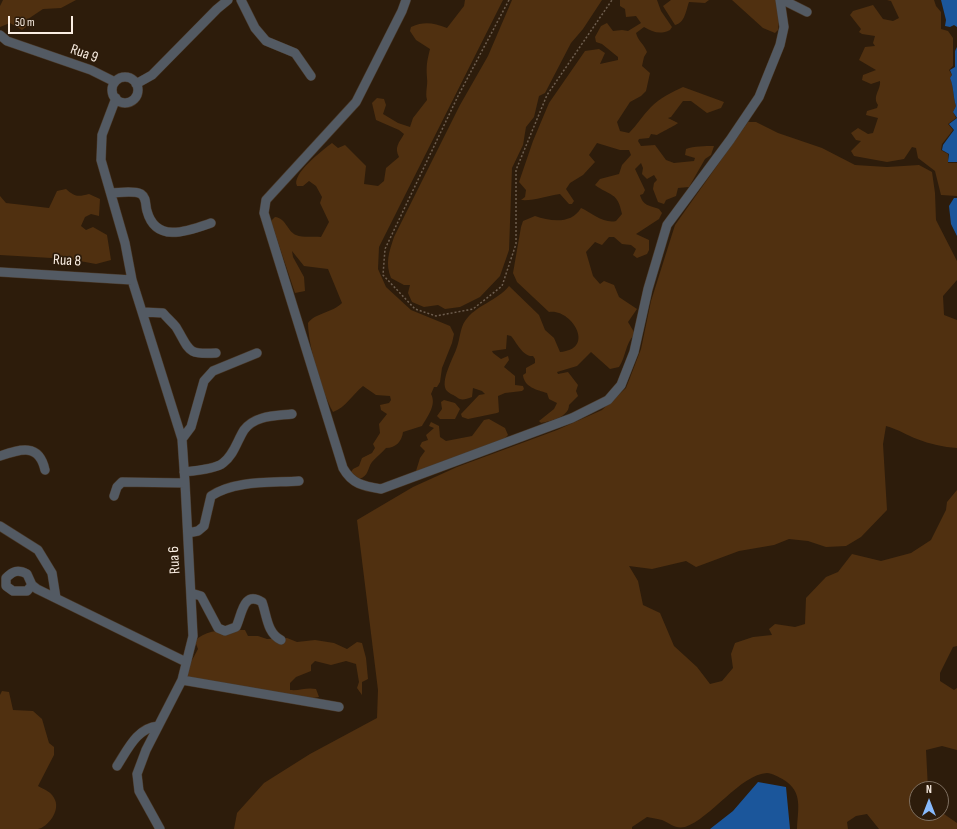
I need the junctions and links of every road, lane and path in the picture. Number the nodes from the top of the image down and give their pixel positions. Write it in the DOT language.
graph roads {
  1 [pos="228,0"];
  2 [pos="242,0"];
  3 [pos="406,0"];
  4 [pos="509,0"];
  5 [pos="612,0"];
  6 [pos="780,0"];
  7 [pos="784,0"];
  8 [pos="807,12"];
  9 [pos="0,35"];
  10 [pos="311,76"];
  11 [pos="114,82"];
  12 [pos="136,84"];
  13 [pos="116,98"];
  14 [pos="111,193"];
  15 [pos="211,223"];
  16 [pos="0,272"];
  17 [pos="132,280"];
  18 [pos="143,312"];
  19 [pos="216,353"];
  20 [pos="257,353"];
  21 [pos="292,414"];
  22 [pos="182,439"];
  23 [pos="0,456"];
  24 [pos="45,470"];
  25 [pos="184,472"];
  26 [pos="299,481"];
  27 [pos="185,483"];
  28 [pos="114,496"];
  29 [pos="0,526"];
  30 [pos="188,533"];
  31 [pos="32,585"];
  32 [pos="191,592"];
  33 [pos="56,598"];
  34 [pos="281,640"];
  35 [pos="186,662"];
  36 [pos="182,680"];
  37 [pos="339,707"];
  38 [pos="158,726"];
  39 [pos="117,766"];
  40 [pos="160,829"];
  1 -- 12 [label="street"];
  2 -- 10 [label="street"];
  3 -- 6 [label="street"];
  4 -- 5 [label="path"];
  7 -- 8 [label="street"];
  9 -- 11 [label="street, Rua 9"];
  11 -- 12 [label="street"];
  11 -- 13 [label="street"];
  12 -- 13 [label="street"];
  13 -- 14 [label="street, Rua 6"];
  14 -- 15 [label="street"];
  14 -- 17 [label="street, Rua 6"];
  16 -- 17 [label="street, Rua 8"];
  17 -- 18 [label="street, Rua 6"];
  18 -- 19 [label="street"];
  18 -- 22 [label="street, Rua 6"];
  20 -- 22 [label="street"];
  21 -- 25 [label="street"];
  22 -- 25 [label="street, Rua 6"];
  23 -- 24 [label="street"];
  25 -- 27 [label="street, Rua 6"];
  26 -- 30 [label="street"];
  27 -- 28 [label="street"];
  27 -- 30 [label="street, Rua 6"];
  29 -- 33 [label="street"];
  30 -- 32 [label="street, Rua 6"];
  31 -- 33 [label="street"];
  32 -- 34 [label="street"];
  32 -- 35 [label="street, Rua 6"];
  33 -- 35 [label="street"];
  35 -- 36 [label="street, Rua 6"];
  36 -- 37 [label="street"];
  36 -- 38 [label="street, Rua 6"];
  38 -- 39 [label="street"];
  38 -- 40 [label="street, Rua 6"];
}
